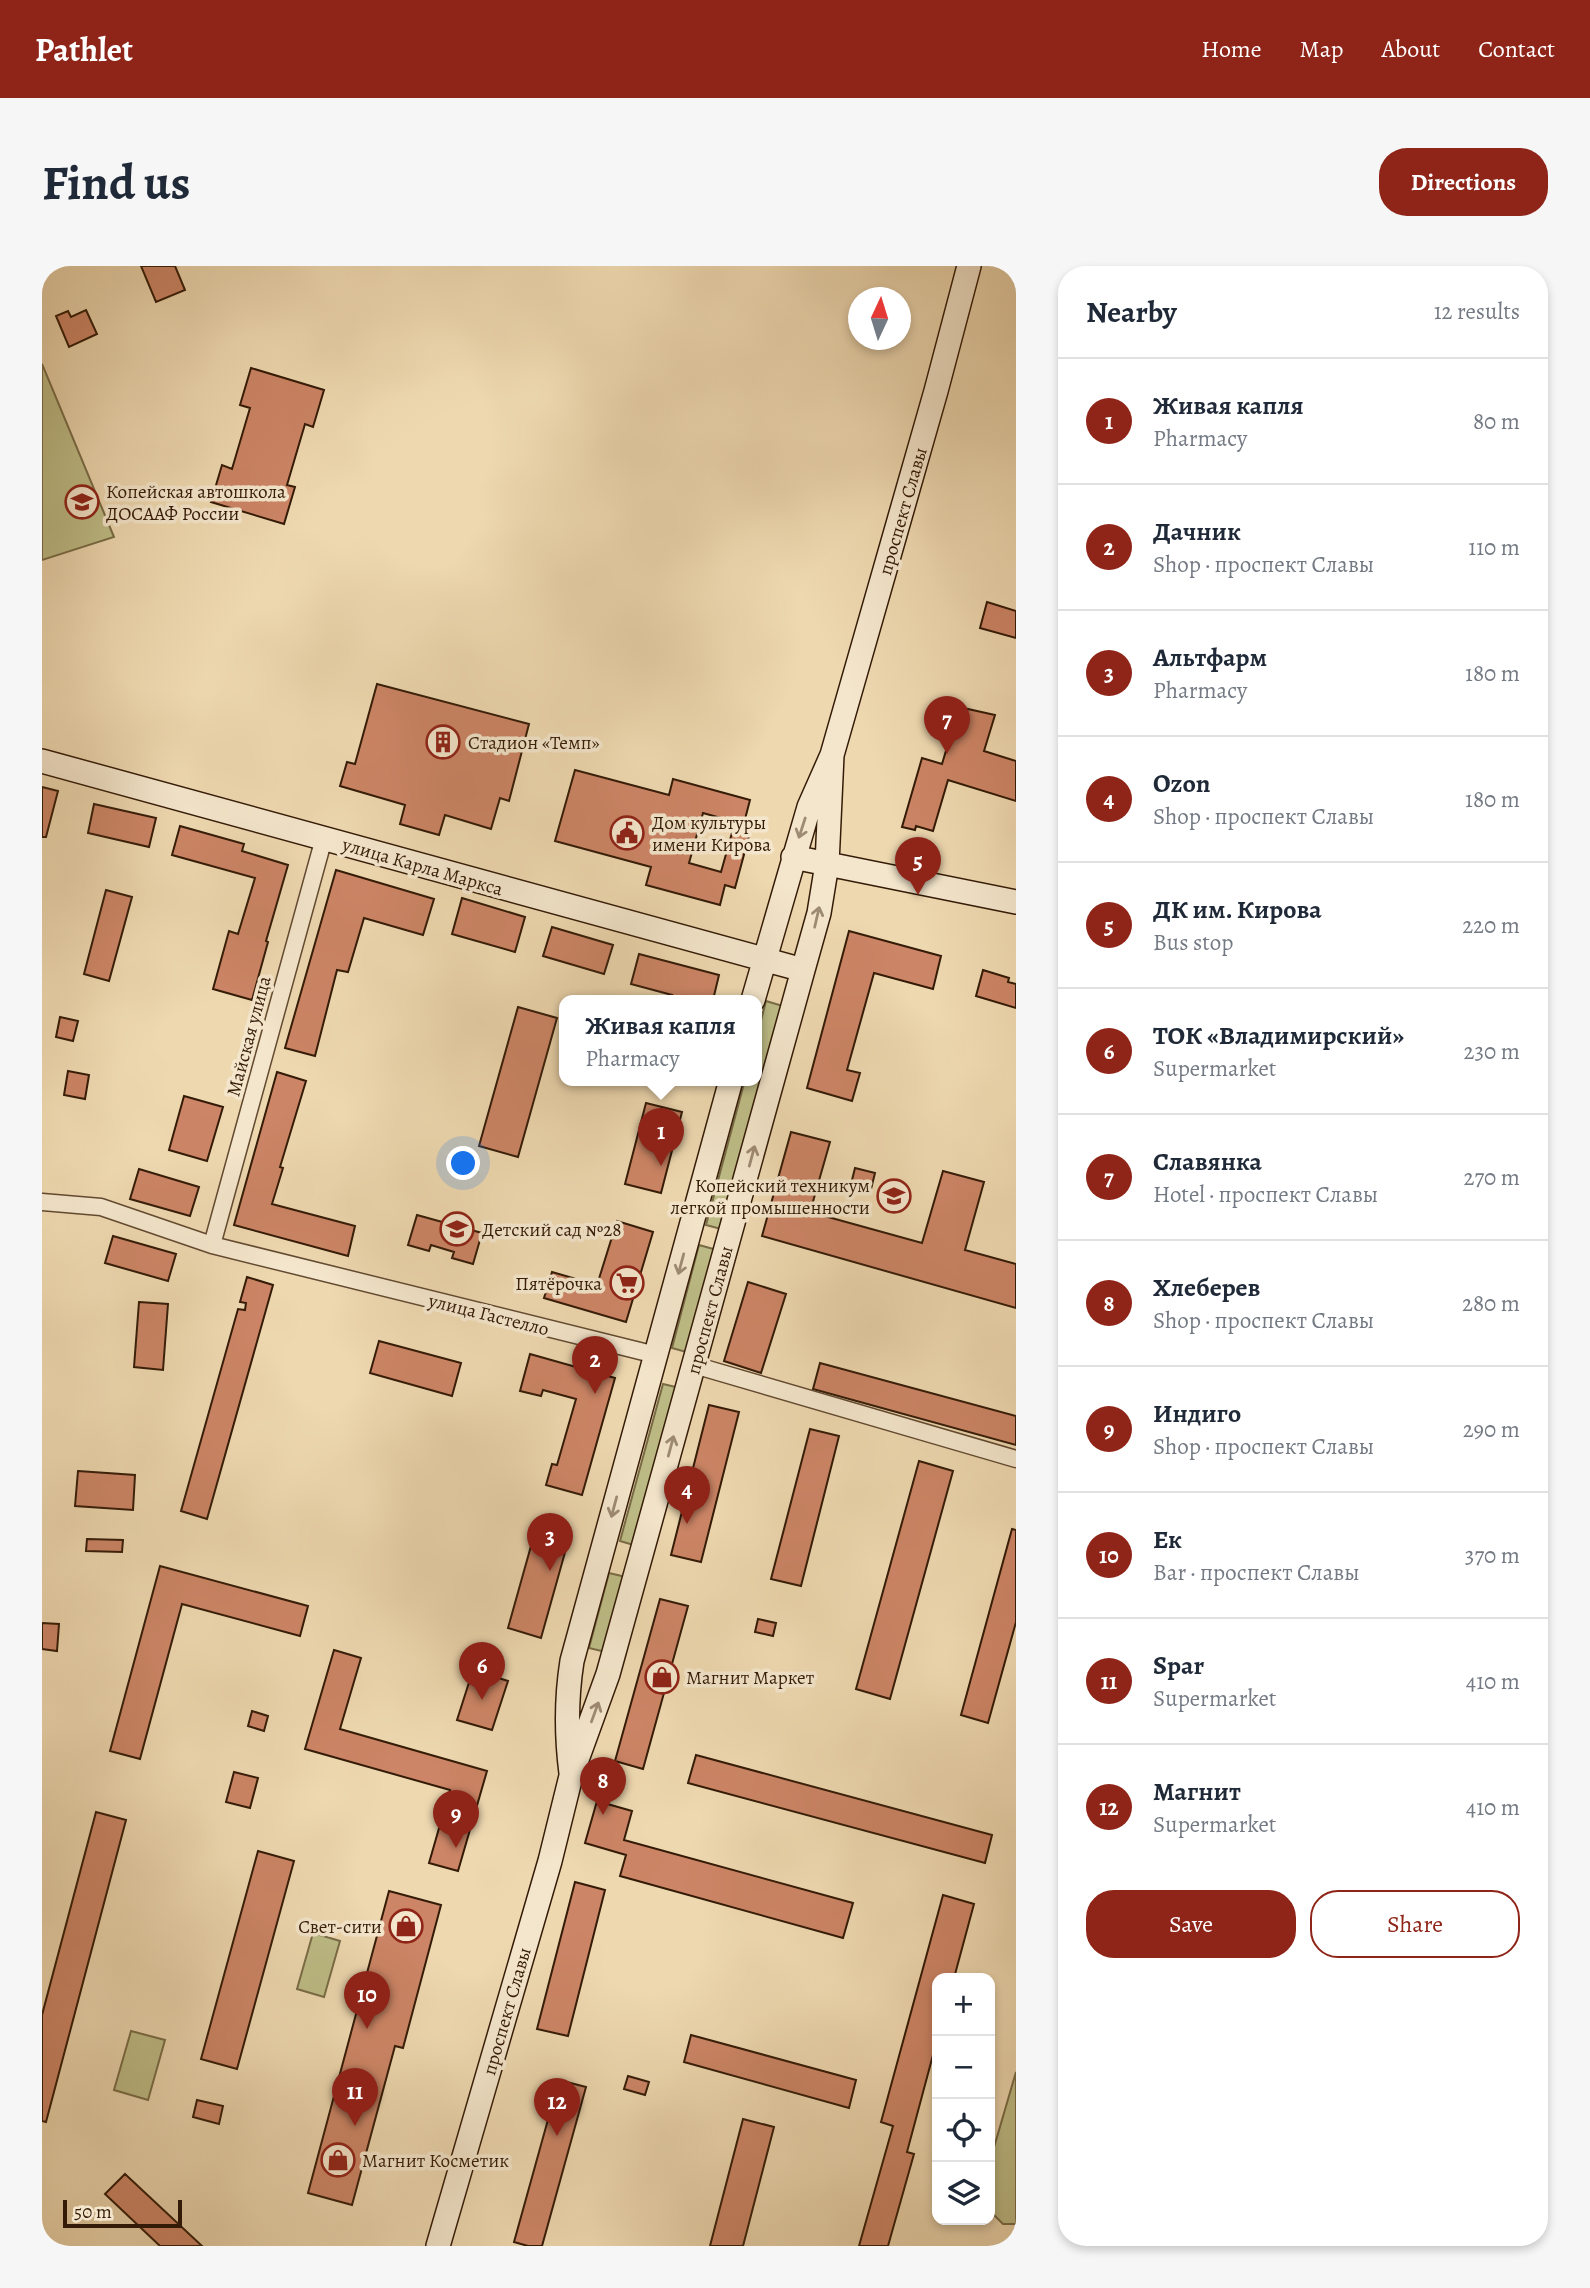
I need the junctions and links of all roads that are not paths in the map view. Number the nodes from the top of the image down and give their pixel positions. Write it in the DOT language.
graph roads {
  1 [pos="969,266"];
  2 [pos="832,755"];
  3 [pos="42,761"];
  4 [pos="324,838"];
  5 [pos="793,857"];
  6 [pos="827,864"];
  7 [pos="1016,902"];
  8 [pos="764,960"];
  9 [pos="803,970"];
  10 [pos="754,995"];
  11 [pos="729,1086"];
  12 [pos="42,1202"];
  13 [pos="691,1227"];
  14 [pos="729,1239"];
  15 [pos="212,1245"];
  16 [pos="656,1355"];
  17 [pos="694,1365"];
  18 [pos="1016,1459"];
  19 [pos="572,1776"];
  20 [pos="438,2246"];
  1 -- 2 [label="main road, проспект Славы"];
  2 -- 5 [label="main road, проспект Славы, one-way"];
  2 -- 6 [label="main road, проспект Славы"];
  3 -- 4 [label="main road, улица Карла Маркса"];
  4 -- 8 [label="main road, улица Карла Маркса"];
  4 -- 15 [label="street, Майская улица"];
  5 -- 6 [label="main road"];
  5 -- 8 [label="main road, проспект Славы"];
  6 -- 7 [label="main road"];
  9 -- 6 [label="main road, проспект Славы, one-way"];
  8 -- 9 [label="main road, улица Карла Маркса"];
  8 -- 10 [label="main road, проспект Славы"];
  14 -- 9 [label="main road, проспект Славы, one-way"];
  11 -- 13 [label="main road, проспект Славы"];
  12 -- 15 [label="street, улица Гастелло"];
  13 -- 14 [label="main road"];
  13 -- 16 [label="main road, проспект Славы, one-way"];
  14 -- 17 [label="main road, проспект Славы"];
  15 -- 16 [label="street, улица Гастелло"];
  16 -- 17 [label="main road, улица Гастелло"];
  16 -- 19 [label="main road, проспект Славы, one-way"];
  17 -- 18 [label="street, улица Гастелло"];
  19 -- 17 [label="main road, проспект Славы, one-way"];
  19 -- 20 [label="main road, проспект Славы"];
}
